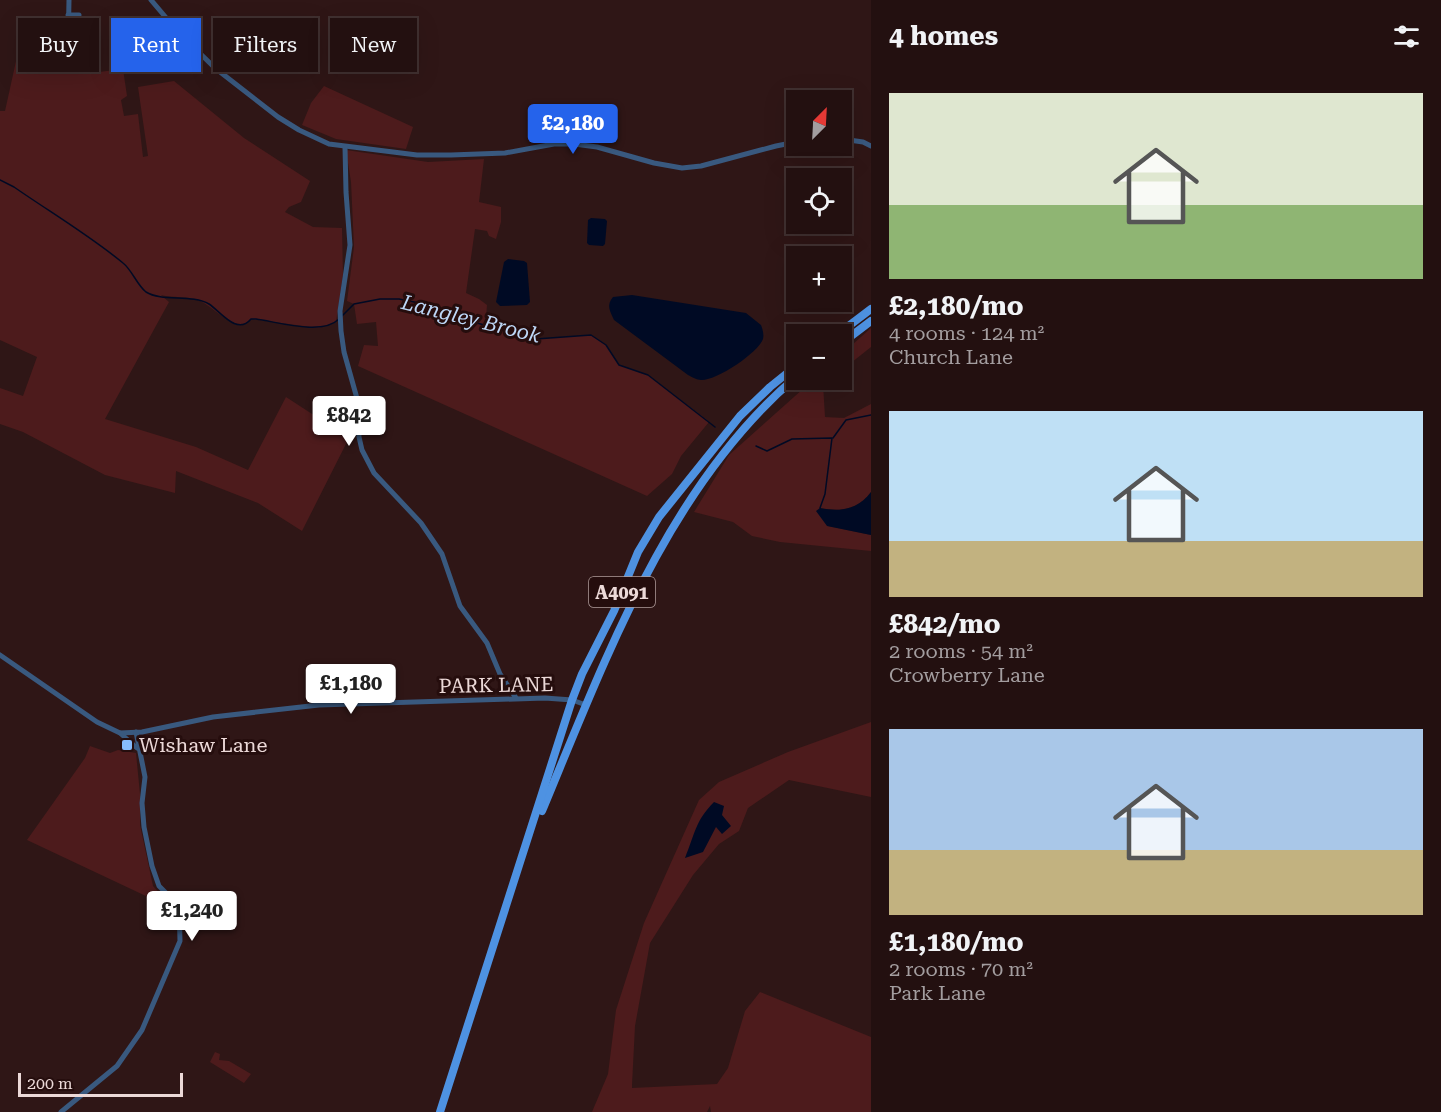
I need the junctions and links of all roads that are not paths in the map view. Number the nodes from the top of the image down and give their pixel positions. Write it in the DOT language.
graph roads {
  1 [pos="69,0"];
  2 [pos="151,0"];
  3 [pos="68,15"];
  4 [pos="79,15"];
  5 [pos="68,18"];
  6 [pos="852,140"];
  7 [pos="786,144"];
  8 [pos="871,146"];
  9 [pos="345,147"];
  10 [pos="871,309"];
  11 [pos="871,321"];
  12 [pos="851,324"];
  13 [pos="852,335"];
  14 [pos="786,374"];
  15 [pos="786,386"];
  16 [pos="0,655"];
  17 [pos="516,698"];
  18 [pos="572,700"];
  19 [pos="586,705"];
  20 [pos="136,732"];
  21 [pos="120,733"];
  22 [pos="138,748"];
  23 [pos="521,861"];
  24 [pos="61,1112"];
  25 [pos="440,1112"];
  1 -- 3 [label="street"];
  2 -- 9 [label="street"];
  3 -- 4 [label="street"];
  3 -- 5 [label="street"];
  6 -- 8 [label="street"];
  7 -- 9 [label="street"];
  9 -- 17 [label="street"];
  10 -- 12 [label="main road"];
  11 -- 13 [label="main road"];
  14 -- 18 [label="main road, A4091"];
  15 -- 19 [label="main road, A4091"];
  16 -- 21 [label="street"];
  17 -- 18 [label="street, PARK LANE"];
  17 -- 20 [label="street, PARK LANE"];
  18 -- 19 [label="street, PARK LANE"];
  18 -- 23 [label="main road, A4091"];
  19 -- 23 [label="main road, A4091"];
  20 -- 21 [label="street, PARK LANE"];
  20 -- 22 [label="street"];
  21 -- 22 [label="street"];
  22 -- 24 [label="street"];
  23 -- 25 [label="main road, A4091"];
}
